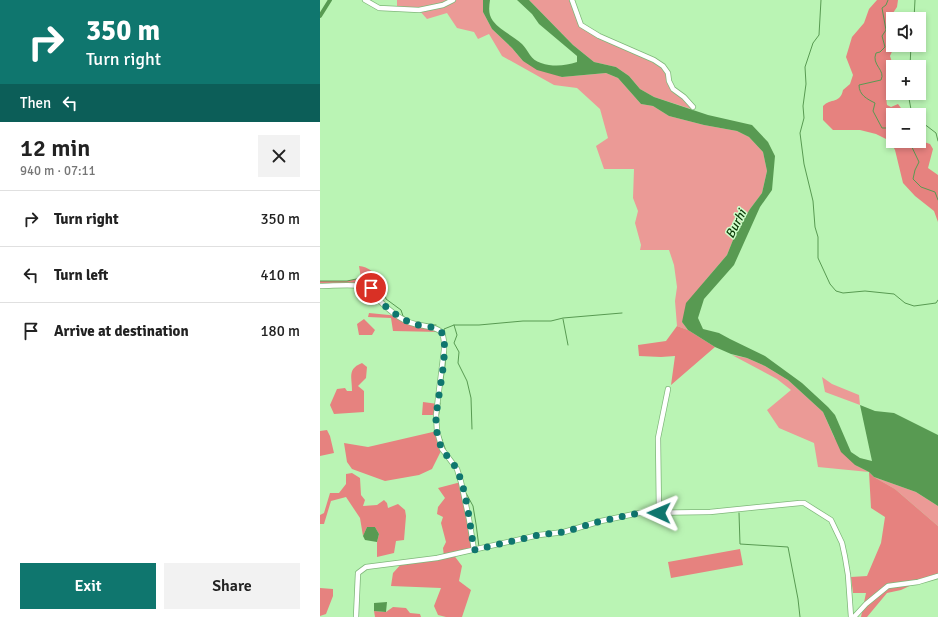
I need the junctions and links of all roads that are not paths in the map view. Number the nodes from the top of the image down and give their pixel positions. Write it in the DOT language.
graph roads {
  1 [pos="365,0"];
  2 [pos="453,0"];
  3 [pos="572,0"];
  4 [pos="693,107"];
  5 [pos="320,286"];
  6 [pos="668,389"];
  7 [pos="659,513"];
  8 [pos="474,550"];
  9 [pos="938,576"];
  10 [pos="356,617"];
  11 [pos="852,617"];
  1 -- 2 [label="street"];
  3 -- 4 [label="street"];
  5 -- 8 [label="street"];
  6 -- 7 [label="street"];
  7 -- 8 [label="street"];
  7 -- 11 [label="street"];
  8 -- 10 [label="street"];
  9 -- 11 [label="street"];
}
